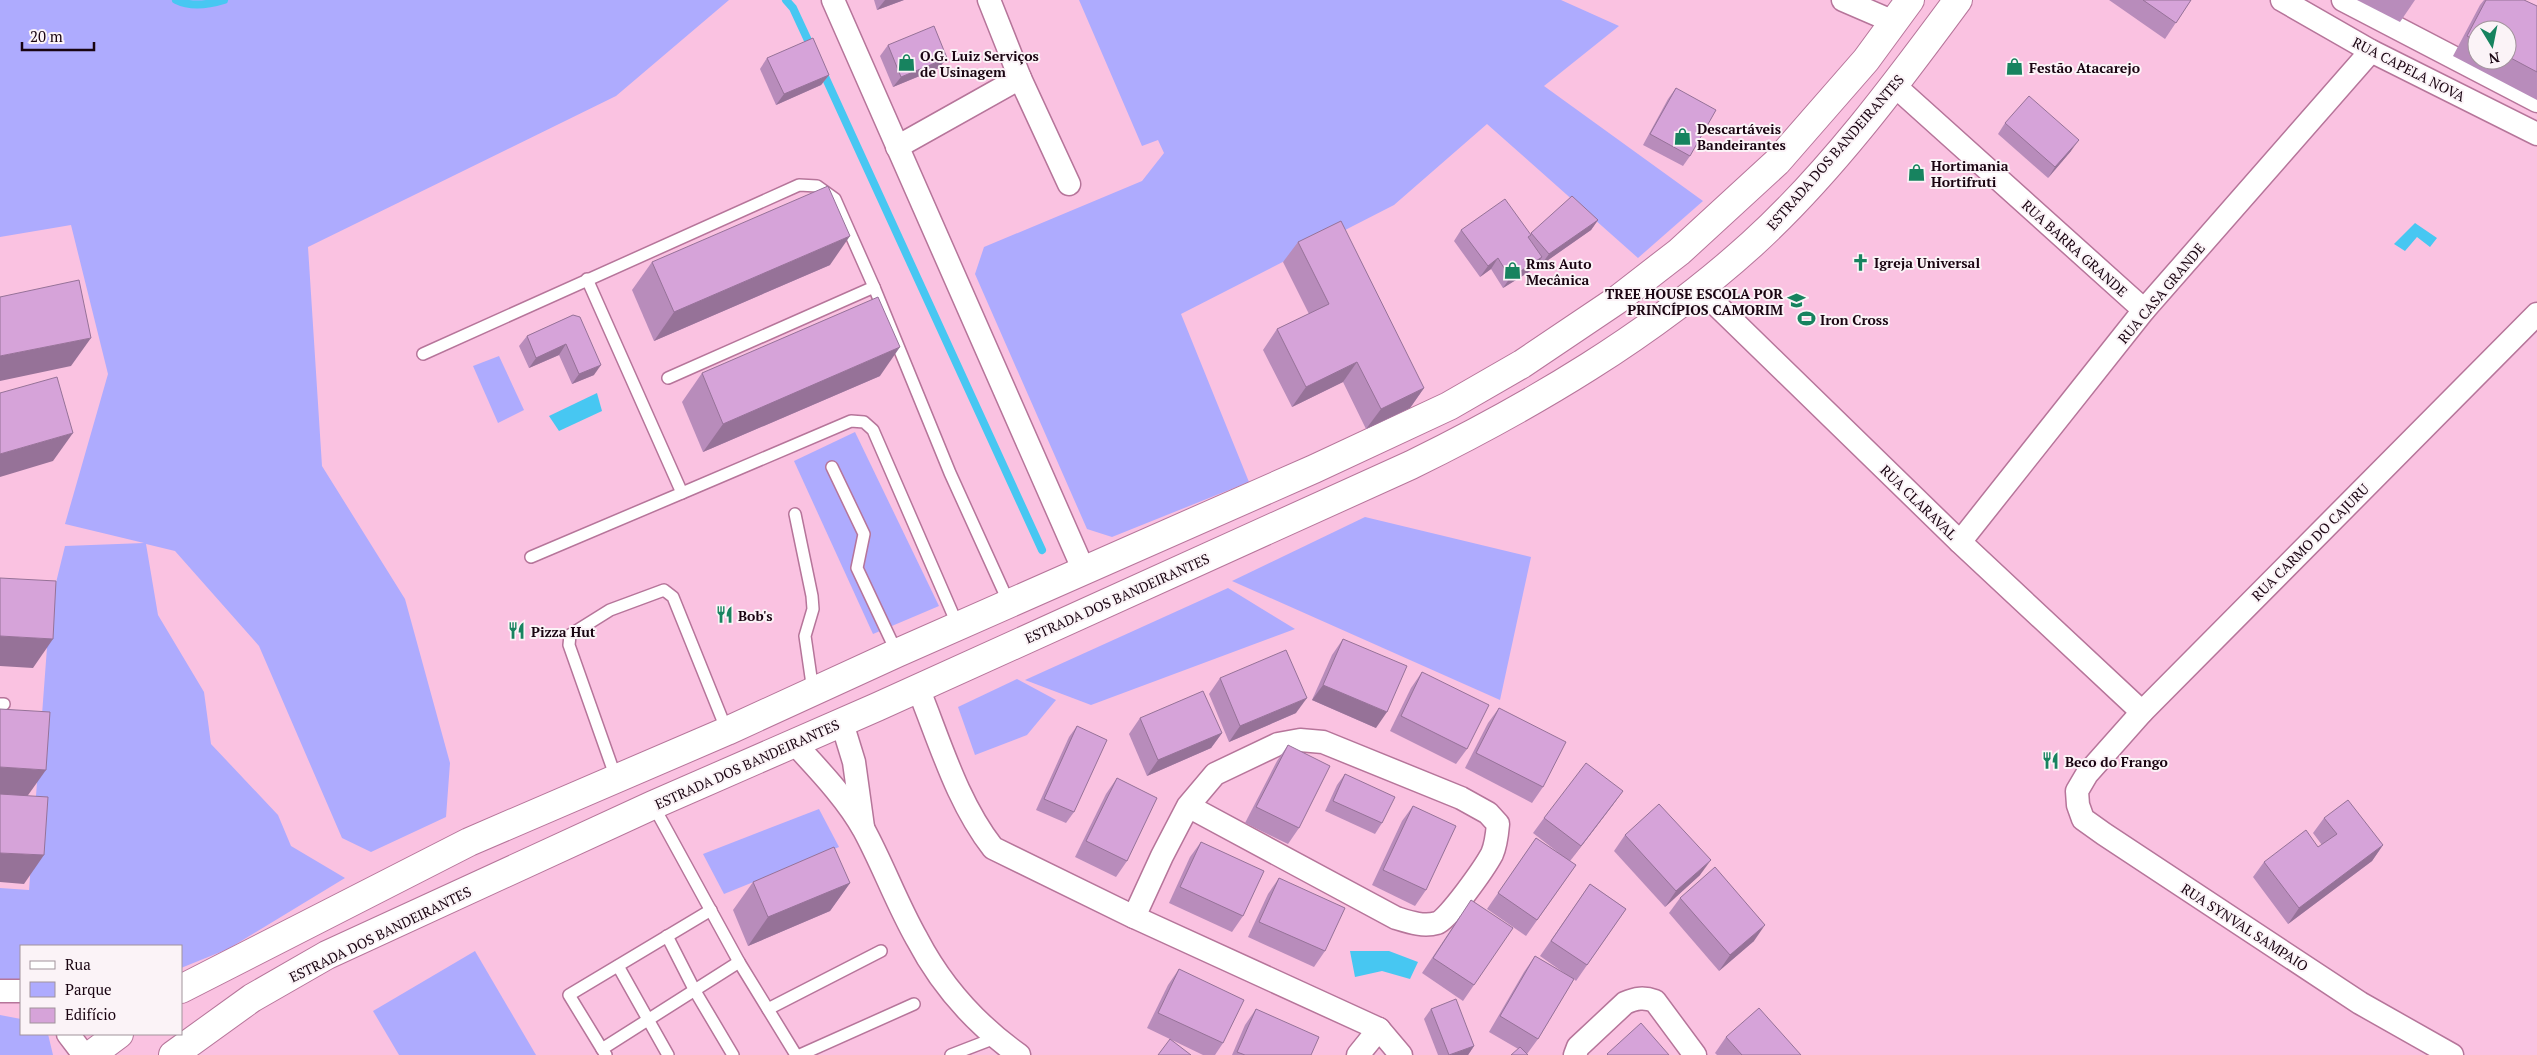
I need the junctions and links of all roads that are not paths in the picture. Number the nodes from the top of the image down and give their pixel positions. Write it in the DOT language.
graph roads {
  1 [pos="833,0"];
  2 [pos="989,0"];
  3 [pos="1843,0"];
  4 [pos="1910,0"];
  5 [pos="1958,0"];
  6 [pos="2282,0"];
  7 [pos="2343,0"];
  8 [pos="1894,22"];
  9 [pos="2371,51"];
  10 [pos="1020,78"];
  11 [pos="1895,86"];
  12 [pos="2537,101"];
  13 [pos="2537,134"];
  14 [pos="897,147"];
  15 [pos="1069,184"];
  16 [pos="587,279"];
  17 [pos="874,287"];
  18 [pos="1699,288"];
  19 [pos="2144,310"];
  20 [pos="2537,314"];
  21 [pos="423,354"];
  22 [pos="668,378"];
  23 [pos="832,467"];
  24 [pos="682,494"];
  25 [pos="795,514"];
  26 [pos="1960,542"];
  27 [pos="531,557"];
  28 [pos="1084,571"];
  29 [pos="1009,603"];
  30 [pos="958,626"];
  31 [pos="897,653"];
  32 [pos="918,688"];
  33 [pos="813,691"];
  34 [pos="2142,712"];
  35 [pos="842,722"];
  36 [pos="727,731"];
  37 [pos="795,744"];
  38 [pos="2087,774"];
  39 [pos="616,778"];
  40 [pos="653,805"];
  41 [pos="1188,806"];
  42 [pos="863,828"];
  43 [pos="711,910"];
  44 [pos="1134,917"];
  45 [pos="668,936"];
  46 [pos="881,951"];
  47 [pos="739,962"];
  48 [pos="618,966"];
  49 [pos="187,983"];
  50 [pos="695,990"];
  51 [pos="0,991"];
  52 [pos="20,991"];
  53 [pos="914,1004"];
  54 [pos="768,1009"];
  55 [pos="648,1021"];
  56 [pos="1379,1029"];
  57 [pos="69,1035"];
  58 [pos="82,1035"];
  59 [pos="118,1035"];
  60 [pos="995,1038"];
  61 [pos="186,1050"];
  62 [pos="604,1052"];
  63 [pos="85,1055"];
  64 [pos="91,1055"];
  65 [pos="668,1055"];
  66 [pos="733,1055"];
  67 [pos="796,1055"];
  68 [pos="800,1055"];
  69 [pos="951,1055"];
  70 [pos="1019,1055"];
  71 [pos="1358,1055"];
  72 [pos="1401,1055"];
  73 [pos="1575,1055"];
  74 [pos="1695,1055"];
  75 [pos="2452,1055"];
  1 -- 14 [label="street"];
  2 -- 10 [label="street"];
  3 -- 8 [label="street"];
  4 -- 8 [label="main road"];
  5 -- 11 [label="main road, ESTRADA DOS BANDEIRANTES"];
  6 -- 9 [label="street, RUA CAPELA NOVA"];
  7 -- 12 [label="street"];
  8 -- 28 [label="main road"];
  9 -- 13 [label="street, RUA CAPELA NOVA"];
  9 -- 19 [label="street, RUA CASA GRANDE"];
  10 -- 14 [label="street"];
  10 -- 15 [label="street"];
  11 -- 18 [label="main road, ESTRADA DOS BANDEIRANTES"];
  11 -- 19 [label="street, RUA BARRA GRANDE"];
  14 -- 28 [label="street"];
  16 -- 17 [label="lane"];
  16 -- 21 [label="lane"];
  16 -- 24 [label="lane"];
  17 -- 22 [label="lane"];
  17 -- 29 [label="lane"];
  18 -- 26 [label="street, RUA CLARAVAL"];
  18 -- 32 [label="main road, ESTRADA DOS BANDEIRANTES"];
  19 -- 26 [label="street, RUA CASA GRANDE"];
  20 -- 34 [label="street, RUA CARMO DO CAJURU"];
  23 -- 31 [label="lane"];
  24 -- 27 [label="lane"];
  24 -- 30 [label="lane"];
  25 -- 33 [label="lane"];
  26 -- 34 [label="street, RUA CLARAVAL"];
  28 -- 29 [label="main road"];
  29 -- 30 [label="main road"];
  30 -- 31 [label="main road"];
  31 -- 33 [label="main road"];
  32 -- 35 [label="main road, ESTRADA DOS BANDEIRANTES"];
  32 -- 44 [label="street"];
  33 -- 36 [label="main road"];
  34 -- 38 [label="street, RUA CARMO DO CAJURU"];
  35 -- 37 [label="main road, ESTRADA DOS BANDEIRANTES"];
  35 -- 42 [label="street"];
  36 -- 39 [label="main road"];
  36 -- 39 [label="lane"];
  37 -- 40 [label="main road, ESTRADA DOS BANDEIRANTES"];
  37 -- 42 [label="street"];
  38 -- 75 [label="street, RUA SYNVAL SAMPAIO"];
  39 -- 49 [label="main road"];
  40 -- 43 [label="lane"];
  40 -- 61 [label="main road, ESTRADA DOS BANDEIRANTES"];
  41 -- 41 [label="street"];
  41 -- 44 [label="street"];
  42 -- 60 [label="street"];
  43 -- 45 [label="lane"];
  43 -- 47 [label="lane"];
  44 -- 56 [label="street"];
  45 -- 48 [label="lane"];
  45 -- 50 [label="lane"];
  46 -- 54 [label="lane"];
  47 -- 50 [label="lane"];
  47 -- 54 [label="lane"];
  48 -- 55 [label="lane"];
  48 -- 62 [label="lane"];
  50 -- 55 [label="lane"];
  50 -- 66 [label="lane"];
  51 -- 52 [label="street"];
  53 -- 68 [label="lane"];
  54 -- 67 [label="lane"];
  55 -- 62 [label="lane"];
  55 -- 65 [label="lane"];
  56 -- 71 [label="street"];
  56 -- 72 [label="street"];
  57 -- 63 [label="street"];
  58 -- 63 [label="main road"];
  59 -- 64 [label="main road"];
  60 -- 69 [label="lane"];
  60 -- 70 [label="street"];
  73 -- 74 [label="street"];
}
